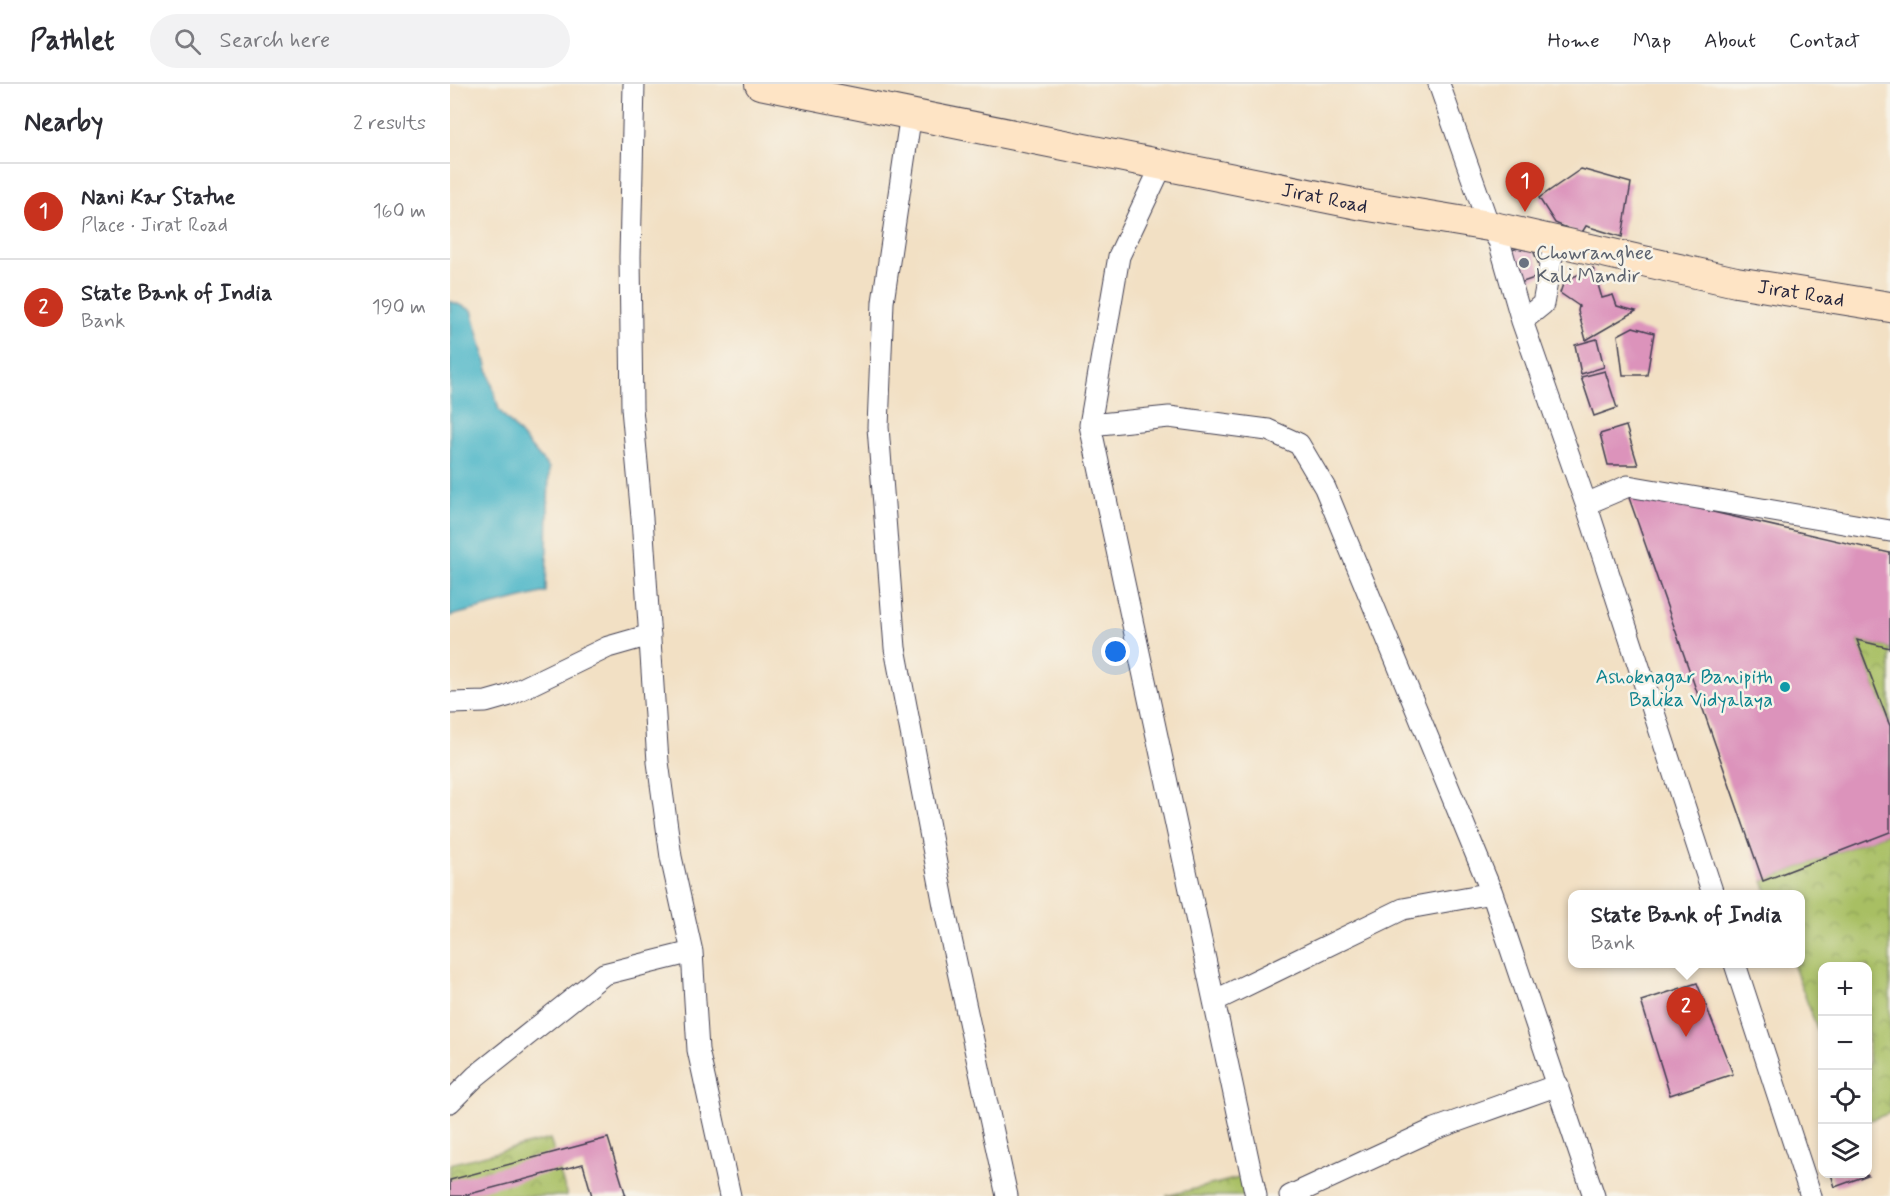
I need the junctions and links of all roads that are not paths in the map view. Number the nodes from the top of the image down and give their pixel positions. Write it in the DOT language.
graph roads {
  1 [pos="634,84"];
  2 [pos="760,84"];
  3 [pos="1439,84"];
  4 [pos="911,113"];
  5 [pos="1163,163"];
  6 [pos="1489,226"];
  7 [pos="1558,241"];
  8 [pos="1890,307"];
  9 [pos="1522,321"];
  10 [pos="1090,425"];
  11 [pos="1586,504"];
  12 [pos="1890,531"];
  13 [pos="650,635"];
  14 [pos="450,703"];
  15 [pos="1712,890"];
  16 [pos="1492,893"];
  17 [pos="693,952"];
  18 [pos="1737,968"];
  19 [pos="1214,1001"];
  20 [pos="1558,1085"];
  21 [pos="450,1102"];
  22 [pos="1808,1194"];
  23 [pos="730,1196"];
  24 [pos="1007,1196"];
  25 [pos="1256,1196"];
  26 [pos="1290,1196"];
  27 [pos="1594,1196"];
  1 -- 13 [label="street"];
  2 -- 4 [label="main road, Jirat Road"];
  3 -- 6 [label="street"];
  4 -- 5 [label="main road, Jirat Road"];
  4 -- 24 [label="street"];
  5 -- 6 [label="main road, Jirat Road"];
  5 -- 10 [label="street"];
  6 -- 7 [label="main road, Jirat Road"];
  6 -- 9 [label="street"];
  7 -- 8 [label="main road, Jirat Road"];
  7 -- 9 [label="street"];
  9 -- 11 [label="street"];
  10 -- 16 [label="street"];
  10 -- 19 [label="street"];
  11 -- 12 [label="street"];
  11 -- 15 [label="street"];
  13 -- 14 [label="street"];
  13 -- 17 [label="street"];
  16 -- 19 [label="street"];
  16 -- 20 [label="street"];
  17 -- 21 [label="street"];
  17 -- 23 [label="street"];
  18 -- 22 [label="street"];
  19 -- 25 [label="street"];
  20 -- 26 [label="street"];
  20 -- 27 [label="street"];
}
